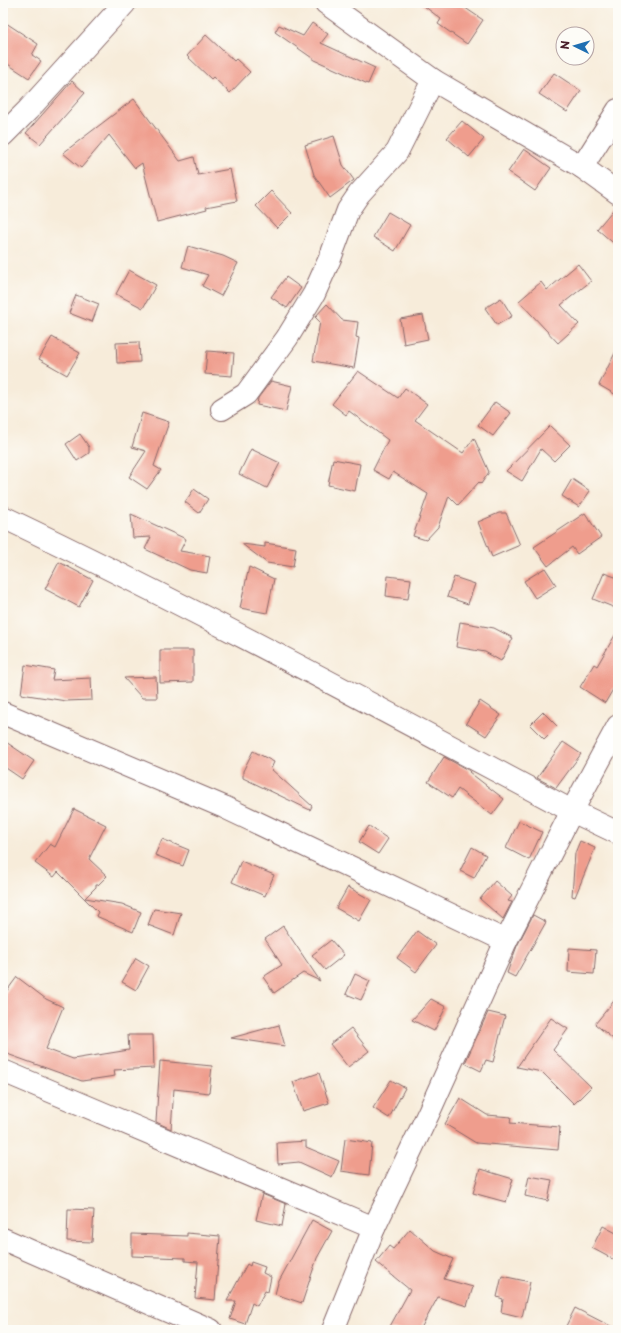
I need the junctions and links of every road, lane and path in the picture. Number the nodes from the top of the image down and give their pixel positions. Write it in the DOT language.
graph roads {
  1 [pos="125,3"];
  2 [pos="326,3"];
  3 [pos="433,80"];
  4 [pos="618,110"];
  5 [pos="3,135"];
  6 [pos="582,167"];
  7 [pos="618,193"];
  8 [pos="222,409"];
  9 [pos="3,517"];
  10 [pos="3,713"];
  11 [pos="618,726"];
  12 [pos="572,811"];
  13 [pos="618,833"];
  14 [pos="506,941"];
  15 [pos="3,1071"];
  16 [pos="374,1228"];
  17 [pos="3,1239"];
  18 [pos="211,1330"];
  19 [pos="333,1330"];
  1 -- 5 [label="street"];
  2 -- 3 [label="street"];
  3 -- 6 [label="street"];
  3 -- 8 [label="street"];
  4 -- 6 [label="street"];
  6 -- 7 [label="street"];
  9 -- 12 [label="street"];
  10 -- 14 [label="street"];
  11 -- 12 [label="street"];
  12 -- 13 [label="street"];
  12 -- 14 [label="street"];
  14 -- 16 [label="street"];
  15 -- 16 [label="street"];
  16 -- 19 [label="street"];
  17 -- 18 [label="street"];
}
